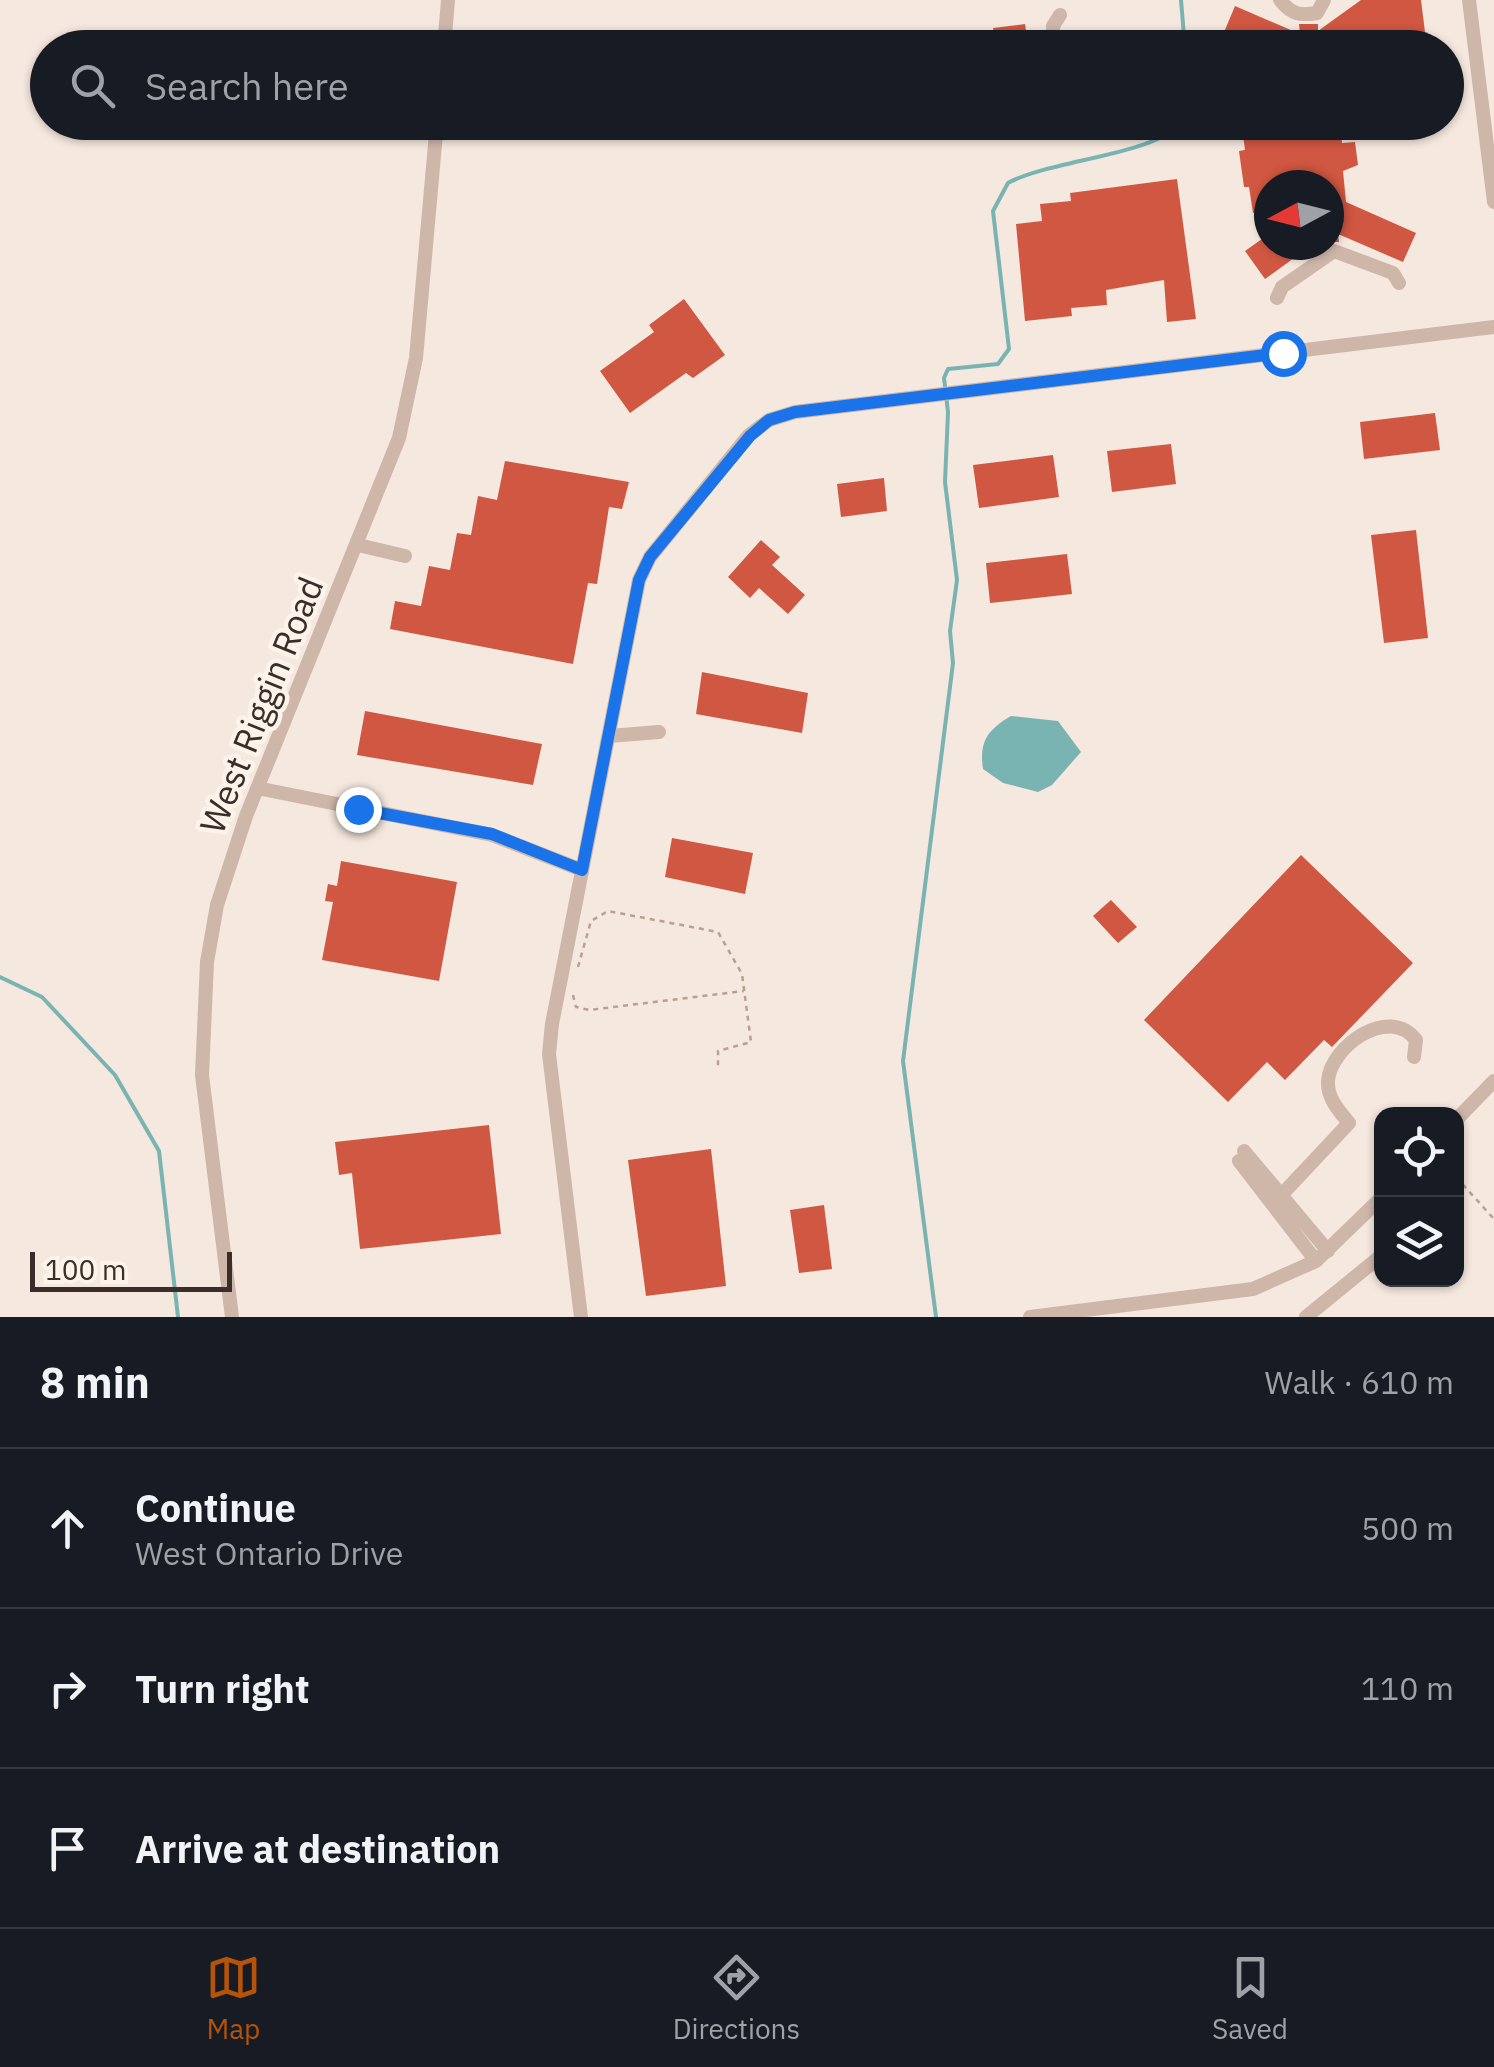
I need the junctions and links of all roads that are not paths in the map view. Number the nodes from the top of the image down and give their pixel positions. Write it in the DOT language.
graph roads {
  1 [pos="448,0"];
  2 [pos="1280,0"];
  3 [pos="1324,0"];
  4 [pos="1469,0"];
  5 [pos="1060,15"];
  6 [pos="446,30"];
  7 [pos="1053,30"];
  8 [pos="436,140"];
  9 [pos="1494,202"];
  10 [pos="1399,283"];
  11 [pos="1276,298"];
  12 [pos="1494,327"];
  13 [pos="358,545"];
  14 [pos="405,556"];
  15 [pos="659,732"];
  16 [pos="609,736"];
  17 [pos="257,788"];
  18 [pos="582,870"];
  19 [pos="1414,1057"];
  20 [pos="1494,1081"];
  21 [pos="1464,1112"];
  22 [pos="1242,1156"];
  23 [pos="1278,1198"];
  24 [pos="1374,1206"];
  25 [pos="1322,1256"];
  26 [pos="1374,1262"];
  27 [pos="232,1317"];
  28 [pos="581,1317"];
  29 [pos="1030,1317"];
  30 [pos="1306,1317"];
  1 -- 6 [label="street"];
  2 -- 3 [label="street"];
  4 -- 9 [label="street"];
  5 -- 7 [label="street"];
  8 -- 13 [label="street, West Riggin Road"];
  10 -- 11 [label="street"];
  12 -- 16 [label="street"];
  13 -- 14 [label="street"];
  13 -- 17 [label="street, West Riggin Road"];
  15 -- 16 [label="street"];
  16 -- 18 [label="street"];
  17 -- 18 [label="street"];
  17 -- 27 [label="street, West Riggin Road"];
  18 -- 28 [label="street"];
  19 -- 23 [label="street"];
  20 -- 21 [label="street"];
  22 -- 23 [label="street"];
  23 -- 25 [label="street"];
  24 -- 25 [label="street"];
  25 -- 29 [label="street"];
  26 -- 30 [label="street"];
}
